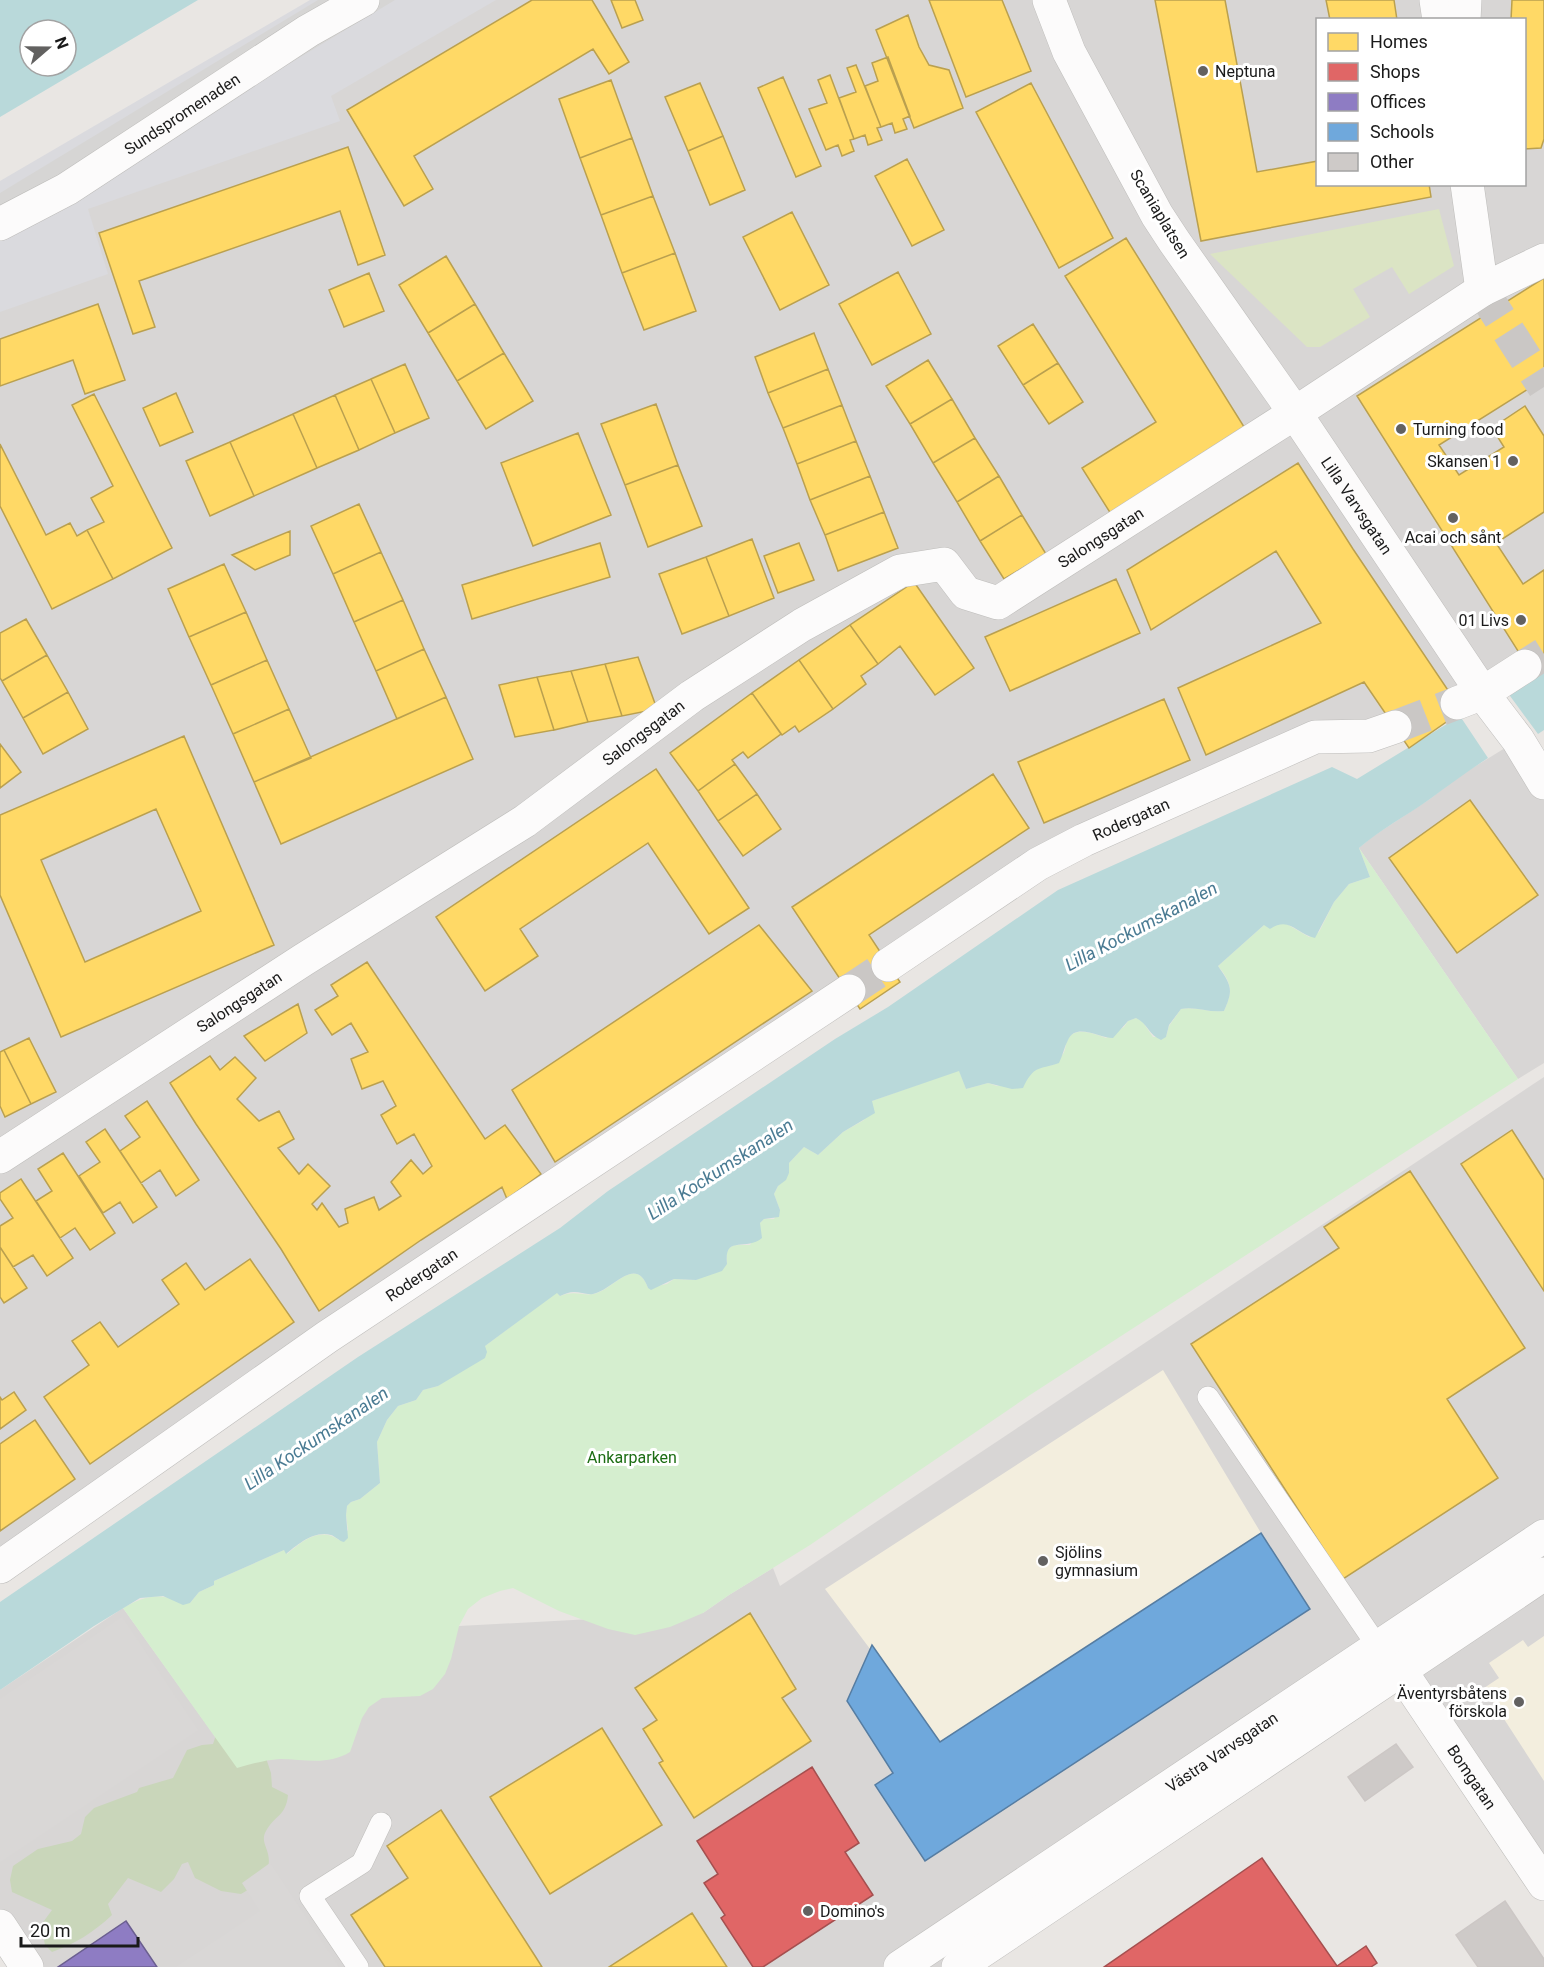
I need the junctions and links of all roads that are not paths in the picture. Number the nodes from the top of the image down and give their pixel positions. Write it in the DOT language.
graph roads {
  1 [pos="363,0"];
  2 [pos="1048,0"];
  3 [pos="1436,0"];
  4 [pos="1465,0"];
  5 [pos="1439,18"];
  6 [pos="1464,18"];
  7 [pos="1467,186"];
  8 [pos="0,224"];
  9 [pos="1544,260"];
  10 [pos="1482,290"];
  11 [pos="1295,412"];
  12 [pos="1525,666"];
  13 [pos="1475,698"];
  14 [pos="1395,728"];
  15 [pos="1544,783"];
  16 [pos="888,965"];
  17 [pos="849,991"];
  18 [pos="0,1157"];
  19 [pos="1208,1397"];
  20 [pos="1544,1536"];
  21 [pos="0,1567"];
  22 [pos="1544,1574"];
  23 [pos="1378,1647"];
  24 [pos="1400,1670"];
  25 [pos="381,1823"];
  26 [pos="1544,1884"];
  27 [pos="0,1926"];
  28 [pos="27,1967"];
  29 [pos="358,1967"];
  30 [pos="900,1967"];
  31 [pos="958,1967"];
  1 -- 8 [label="street, Sundspromenaden"];
  2 -- 11 [label="street, Scaniaplatsen"];
  3 -- 5 [label="street"];
  4 -- 6 [label="street"];
  7 -- 10 [label="street"];
  9 -- 10 [label="street"];
  10 -- 11 [label="street"];
  11 -- 13 [label="street, Lilla Varvsgatan"];
  11 -- 18 [label="street, Salongsgatan"];
  12 -- 13 [label="street"];
  13 -- 15 [label="street, Lilla Varvsgatan"];
  14 -- 16 [label="street, Rodergatan"];
  17 -- 21 [label="street, Rodergatan"];
  19 -- 23 [label="lane"];
  20 -- 23 [label="street, Västra Varvsgatan"];
  22 -- 24 [label="street, Västra Varvsgatan"];
  23 -- 30 [label="street, Västra Varvsgatan"];
  24 -- 26 [label="street, Bomgatan"];
  24 -- 31 [label="street, Västra Varvsgatan"];
  25 -- 29 [label="lane"];
  27 -- 28 [label="street"];
}
